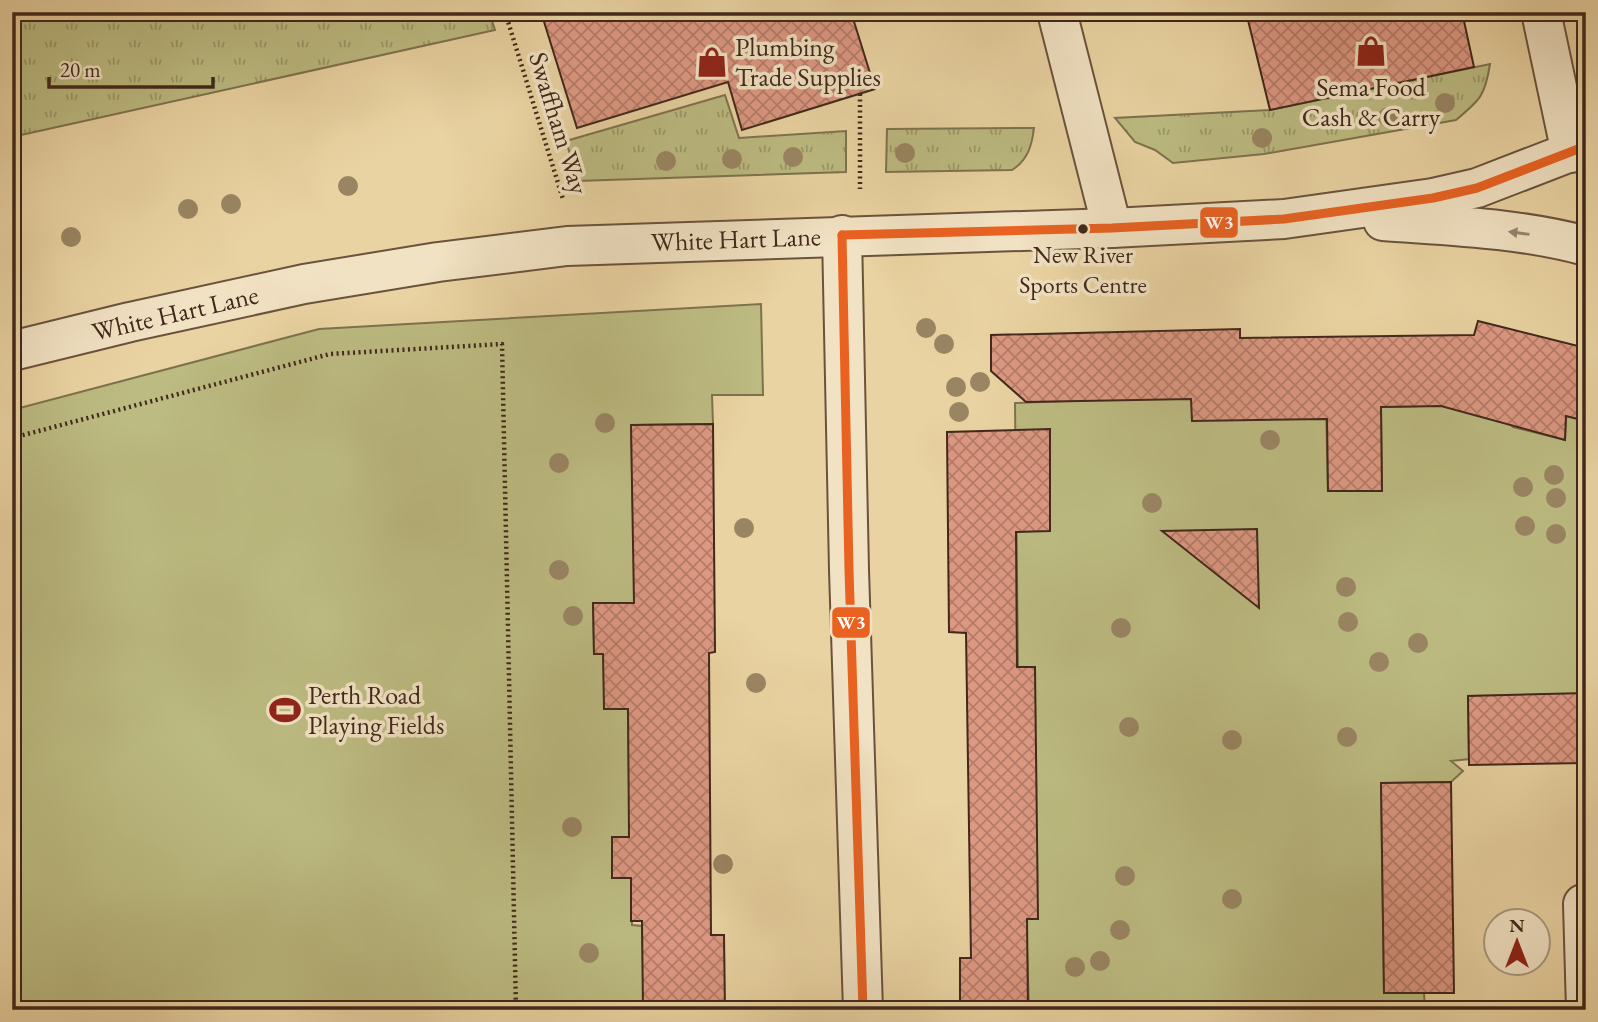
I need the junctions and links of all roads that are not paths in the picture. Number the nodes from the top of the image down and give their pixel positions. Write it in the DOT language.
graph roads {
  1 [pos="1057,12"];
  2 [pos="1541,12"];
  3 [pos="1578,150"];
  4 [pos="1284,219"];
  5 [pos="1112,228"];
  6 [pos="842,235"];
  7 [pos="1586,246"];
  8 [pos="12,351"];
  9 [pos="1583,904"];
  10 [pos="863,1010"];
  11 [pos="1586,1010"];
  1 -- 5 [label="street"];
  2 -- 3 [label="street"];
  3 -- 4 [label="street, White Hart Lane"];
  4 -- 5 [label="street, White Hart Lane"];
  7 -- 4 [label="street, one-way"];
  5 -- 6 [label="street, White Hart Lane"];
  6 -- 8 [label="street, White Hart Lane"];
  6 -- 10 [label="street"];
  9 -- 11 [label="street"];
}
